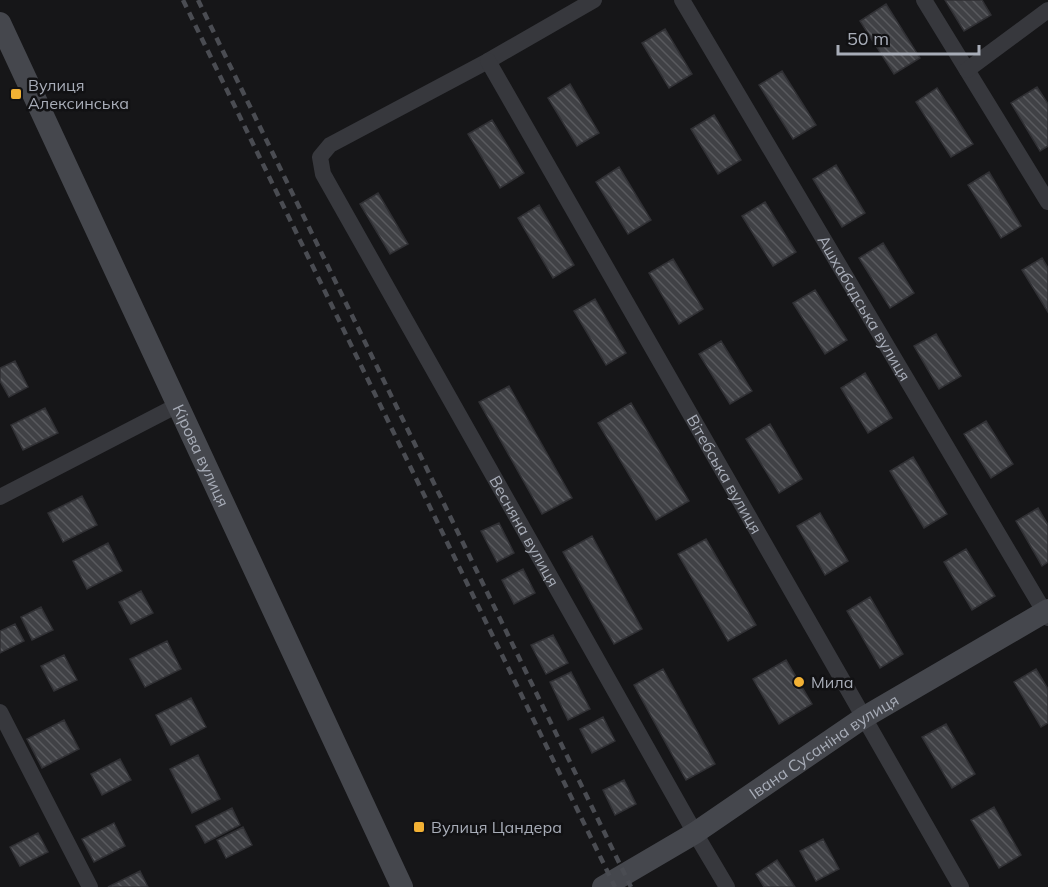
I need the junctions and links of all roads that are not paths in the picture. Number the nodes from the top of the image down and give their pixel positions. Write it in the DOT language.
graph roads {
  1 [pos="594,0"];
  2 [pos="682,0"];
  3 [pos="924,0"];
  4 [pos="1048,10"];
  5 [pos="0,23"];
  6 [pos="488,61"];
  7 [pos="967,70"];
  8 [pos="1048,202"];
  9 [pos="176,406"];
  10 [pos="0,497"];
  11 [pos="1047,614"];
  12 [pos="0,712"];
  13 [pos="863,718"];
  14 [pos="694,833"];
  15 [pos="90,887"];
  16 [pos="402,887"];
  17 [pos="603,887"];
  18 [pos="727,887"];
  19 [pos="961,887"];
  1 -- 6 [label="street"];
  2 -- 11 [label="street, Ашхабадська вулиця"];
  3 -- 7 [label="street"];
  4 -- 7 [label="street"];
  5 -- 9 [label="main road, Кірова вулиця"];
  6 -- 13 [label="street, Вітебська вулиця"];
  6 -- 14 [label="street, Весняна вулиця"];
  7 -- 8 [label="street"];
  9 -- 10 [label="street"];
  9 -- 16 [label="main road, Кірова вулиця"];
  11 -- 13 [label="main road, Івана Сусаніна вулиця"];
  12 -- 15 [label="street"];
  13 -- 14 [label="main road, Івана Сусаніна вулиця"];
  13 -- 19 [label="street, Вітебська вулиця"];
  14 -- 17 [label="main road, Івана Сусаніна вулиця"];
  14 -- 18 [label="street, Весняна вулиця"];
}
